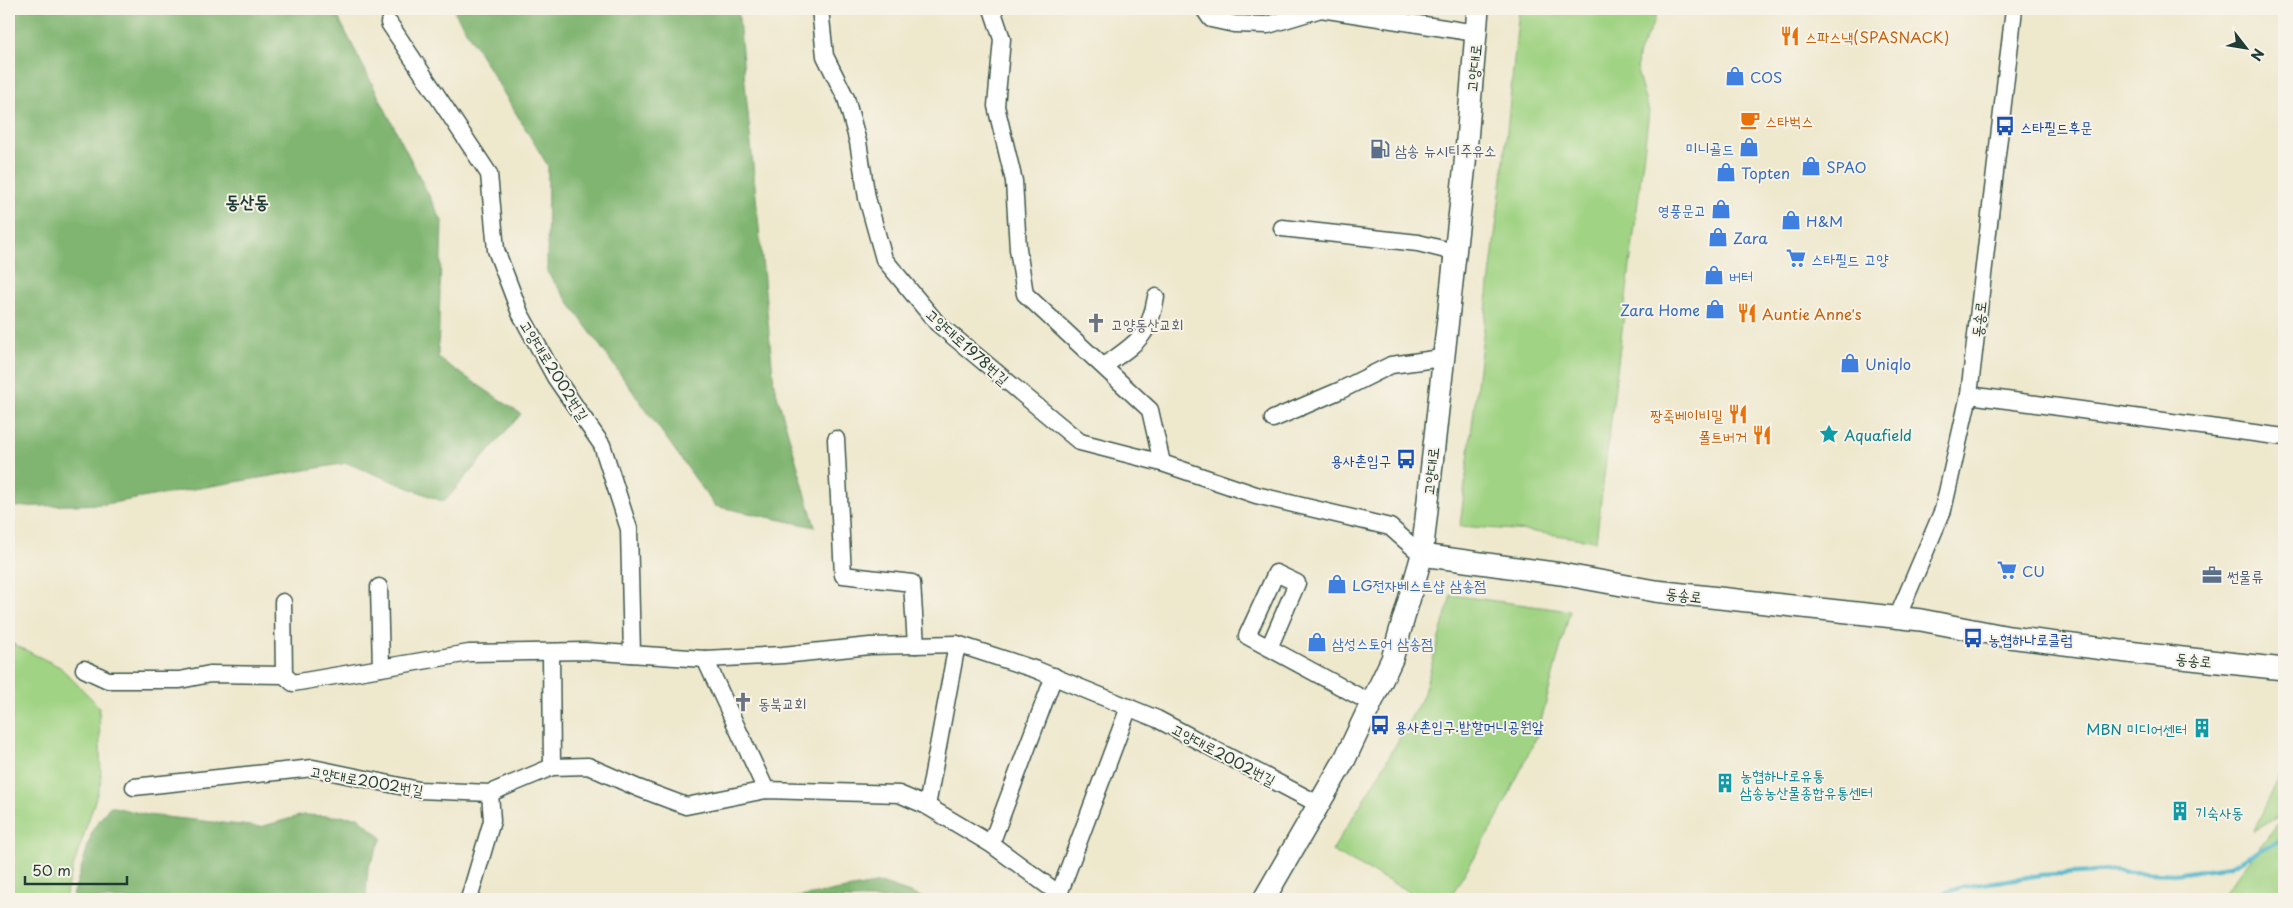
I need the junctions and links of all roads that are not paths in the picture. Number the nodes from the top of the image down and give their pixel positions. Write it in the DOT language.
graph roads {
  1 [pos="820,9"];
  2 [pos="992,9"];
  3 [pos="1204,9"];
  4 [pos="1478,9"];
  5 [pos="2014,9"];
  6 [pos="389,23"];
  7 [pos="1476,33"];
  8 [pos="1282,228"];
  9 [pos="1454,252"];
  10 [pos="1156,297"];
  11 [pos="1442,358"];
  12 [pos="1104,366"];
  13 [pos="1969,395"];
  14 [pos="1273,419"];
  15 [pos="2284,437"];
  16 [pos="836,439"];
  17 [pos="1162,463"];
  18 [pos="1422,555"];
  19 [pos="379,587"];
  20 [pos="283,602"];
  21 [pos="1897,618"];
  22 [pos="958,644"];
  23 [pos="916,645"];
  24 [pos="1269,648"];
  25 [pos="551,652"];
  26 [pos="632,654"];
  27 [pos="706,659"];
  28 [pos="381,668"];
  29 [pos="84,669"];
  30 [pos="2284,669"];
  31 [pos="284,675"];
  32 [pos="1054,676"];
  33 [pos="1371,703"];
  34 [pos="1129,707"];
  35 [pos="552,767"];
  36 [pos="134,787"];
  37 [pos="766,790"];
  38 [pos="490,793"];
  39 [pos="1318,804"];
  40 [pos="927,806"];
  41 [pos="991,844"];
  42 [pos="1061,897"];
  43 [pos="469,899"];
  44 [pos="1264,899"];
  1 -- 17 [label="street, 고양대로1978번길"];
  2 -- 12 [label="street"];
  3 -- 7 [label="street"];
  4 -- 7 [label="main road, 고양대로"];
  5 -- 13 [label="street, 동송로"];
  6 -- 26 [label="street, 고양대로2002번길"];
  7 -- 9 [label="main road, 고양대로"];
  8 -- 9 [label="street"];
  9 -- 11 [label="main road, 고양대로"];
  10 -- 12 [label="street"];
  11 -- 14 [label="street"];
  11 -- 18 [label="main road, 고양대로"];
  12 -- 17 [label="street"];
  13 -- 15 [label="street"];
  13 -- 21 [label="street, 동송로"];
  16 -- 23 [label="street"];
  17 -- 18 [label="street, 고양대로1978번길"];
  18 -- 21 [label="main road, 동송로"];
  18 -- 33 [label="main road, 고양대로"];
  19 -- 28 [label="street"];
  20 -- 31 [label="street"];
  21 -- 30 [label="main road, 동송로"];
  22 -- 23 [label="street, 고양대로2002번길"];
  22 -- 32 [label="street, 고양대로2002번길"];
  22 -- 40 [label="street"];
  23 -- 27 [label="street, 고양대로2002번길"];
  24 -- 33 [label="street"];
  25 -- 26 [label="street, 고양대로2002번길"];
  25 -- 28 [label="street, 고양대로2002번길"];
  25 -- 35 [label="street"];
  26 -- 27 [label="street, 고양대로2002번길"];
  27 -- 37 [label="street"];
  28 -- 31 [label="street, 고양대로2002번길"];
  29 -- 31 [label="street, 고양대로2002번길"];
  32 -- 34 [label="street, 고양대로2002번길"];
  32 -- 41 [label="street"];
  33 -- 39 [label="main road, 고양대로"];
  34 -- 39 [label="street, 고양대로2002번길"];
  34 -- 42 [label="street, 고양대로2002번길"];
  35 -- 37 [label="street, 고양대로2002번길"];
  35 -- 38 [label="street, 고양대로2002번길"];
  36 -- 38 [label="street, 고양대로2002번길"];
  37 -- 40 [label="street, 고양대로2002번길"];
  38 -- 43 [label="street"];
  39 -- 44 [label="main road, 고양대로"];
  40 -- 41 [label="street, 고양대로2002번길"];
  41 -- 42 [label="street, 고양대로2002번길"];
}
